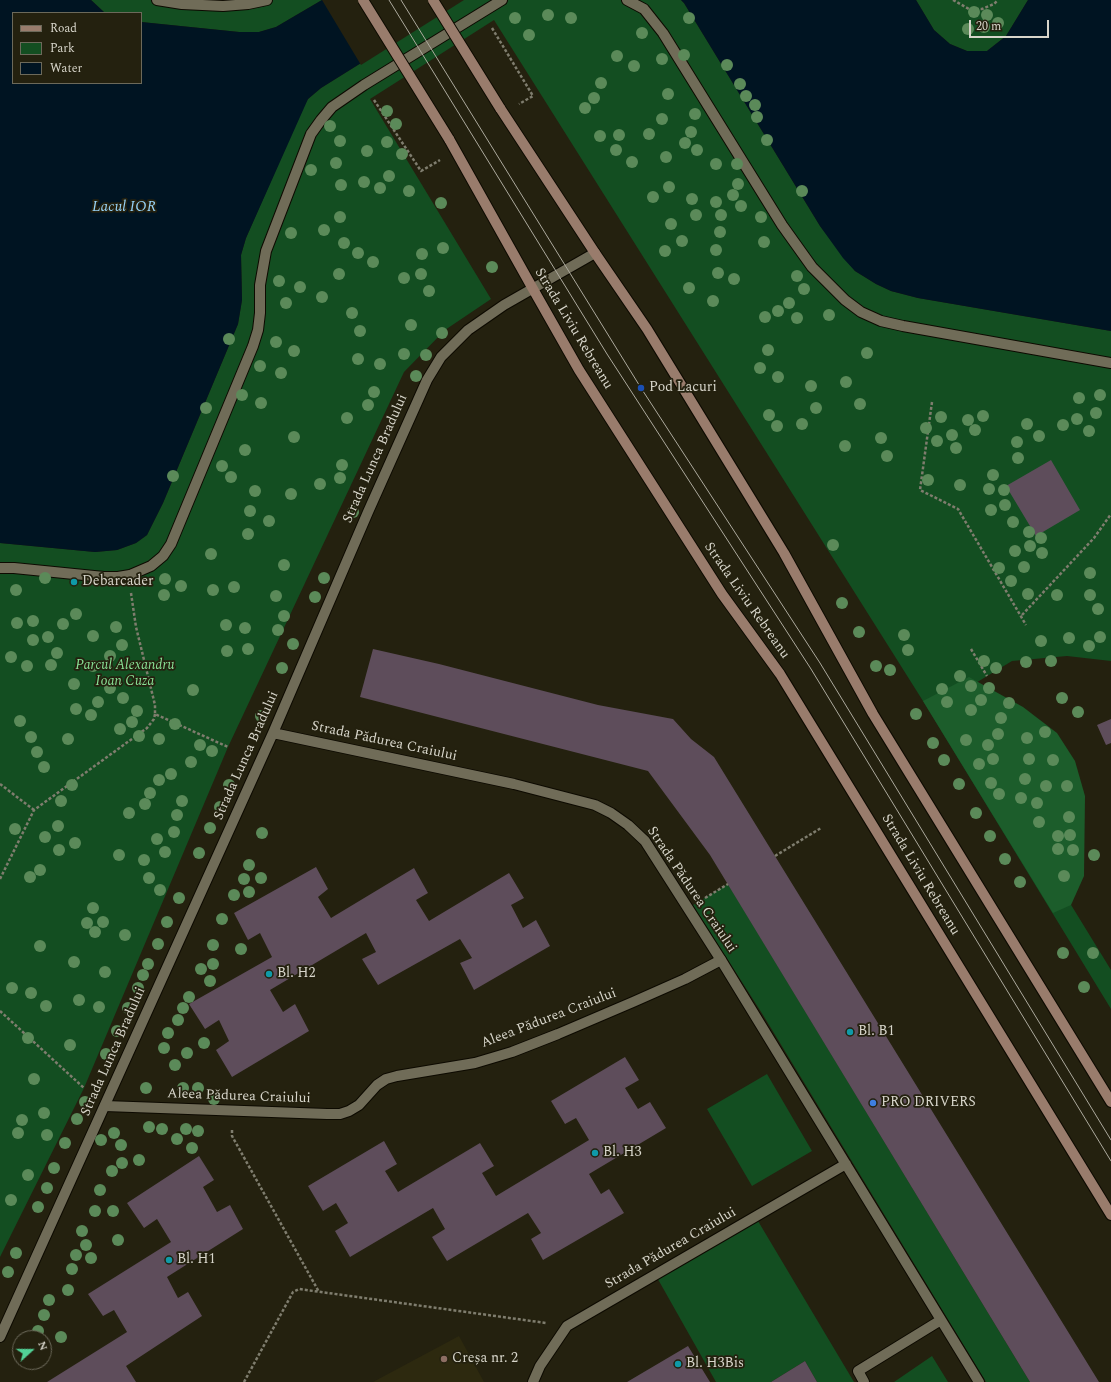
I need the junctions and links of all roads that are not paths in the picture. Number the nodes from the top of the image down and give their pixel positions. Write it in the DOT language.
graph roads {
  1 [pos="157,0"];
  2 [pos="267,0"];
  3 [pos="363,0"];
  4 [pos="433,0"];
  5 [pos="502,0"];
  6 [pos="627,0"];
  7 [pos="595,253"];
  8 [pos="533,289"];
  9 [pos="1111,363"];
  10 [pos="0,568"];
  11 [pos="274,733"];
  12 [pos="721,960"];
  13 [pos="1111,1102"];
  14 [pos="104,1106"];
  15 [pos="846,1164"];
  16 [pos="1111,1215"];
  17 [pos="941,1320"];
  18 [pos="0,1337"];
  19 [pos="533,1382"];
  20 [pos="864,1382"];
  21 [pos="979,1382"];
  1 -- 2 [label="street"];
  3 -- 8 [label="main road, Strada Liviu Rebreanu, bridge"];
  4 -- 7 [label="main road, bridge"];
  5 -- 10 [label="street"];
  6 -- 9 [label="street"];
  7 -- 8 [label="street, Strada Lunca Bradului"];
  7 -- 13 [label="main road"];
  8 -- 11 [label="street, Strada Lunca Bradului"];
  8 -- 16 [label="main road, Strada Liviu Rebreanu"];
  11 -- 12 [label="street, Strada Pădurea Craiului"];
  11 -- 14 [label="street, Strada Lunca Bradului"];
  12 -- 14 [label="street, Aleea Pădurea Craiului"];
  12 -- 15 [label="street, Strada Pădurea Craiului"];
  14 -- 18 [label="street, Strada Lunca Bradului"];
  15 -- 17 [label="street, Strada Pădurea Craiului"];
  15 -- 19 [label="street, Strada Pădurea Craiului"];
  17 -- 20 [label="street"];
  17 -- 21 [label="street, Strada Pădurea Craiului"];
}
